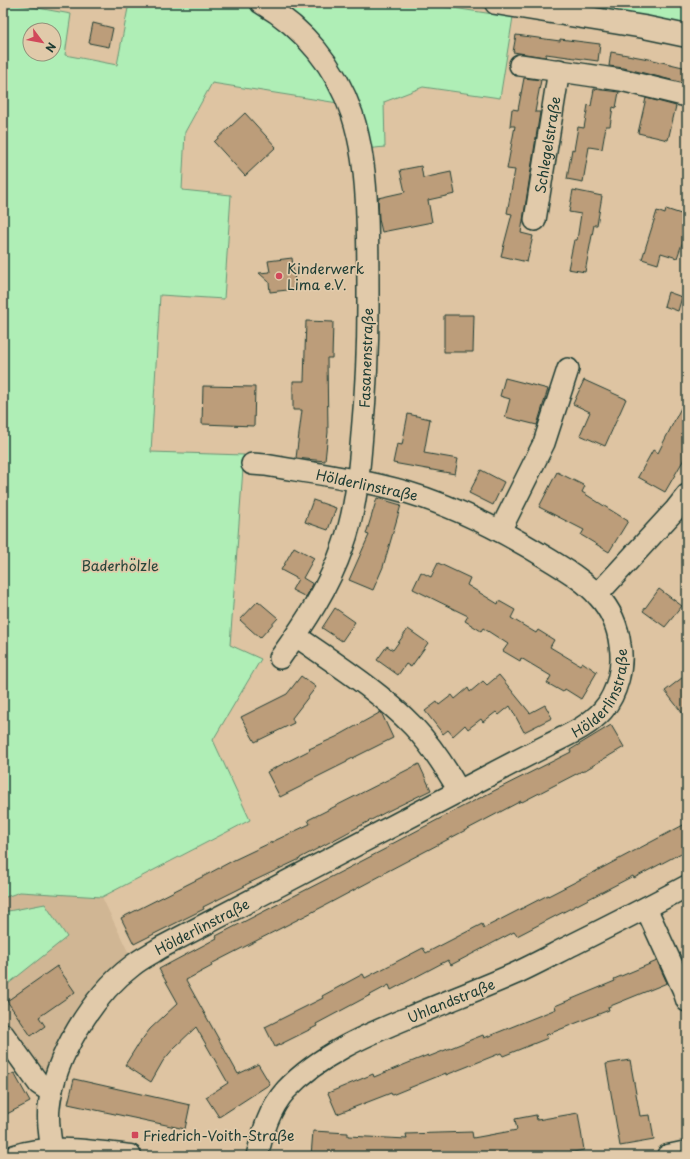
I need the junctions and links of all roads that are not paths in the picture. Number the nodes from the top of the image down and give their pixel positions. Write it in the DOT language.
graph roads {
  1 [pos="261,3"];
  2 [pos="496,3"];
  3 [pos="687,36"];
  4 [pos="520,65"];
  5 [pos="559,70"];
  6 [pos="687,96"];
  7 [pos="535,220"];
  8 [pos="568,369"];
  9 [pos="252,464"];
  10 [pos="359,480"];
  11 [pos="687,495"];
  12 [pos="500,531"];
  13 [pos="597,595"];
  14 [pos="296,636"];
  15 [pos="280,658"];
  16 [pos="459,791"];
  17 [pos="687,886"];
  18 [pos="646,908"];
  19 [pos="687,1001"];
  20 [pos="3,1034"];
  21 [pos="52,1089"];
  22 [pos="52,1150"];
  23 [pos="687,1152"];
  24 [pos="15,1156"];
  25 [pos="130,1156"];
  26 [pos="257,1156"];
  27 [pos="668,1156"];
  1 -- 10 [label="street, Fasanenstraße"];
  2 -- 3 [label="main road"];
  4 -- 5 [label="street"];
  5 -- 6 [label="street"];
  5 -- 7 [label="street, Schlegelstraße"];
  8 -- 12 [label="street"];
  9 -- 10 [label="street, Hölderlinstraße"];
  10 -- 12 [label="street, Hölderlinstraße"];
  10 -- 14 [label="street, Fasanenstraße"];
  11 -- 13 [label="street"];
  12 -- 13 [label="street, Hölderlinstraße"];
  13 -- 16 [label="street, Hölderlinstraße"];
  14 -- 15 [label="street, Fasanenstraße"];
  14 -- 16 [label="street"];
  16 -- 21 [label="street, Hölderlinstraße"];
  17 -- 18 [label="street, Uhlandstraße"];
  18 -- 19 [label="street"];
  18 -- 26 [label="street, Uhlandstraße"];
  20 -- 21 [label="street"];
  21 -- 22 [label="street, Hölderlinstraße"];
  22 -- 24 [label="main road"];
  22 -- 25 [label="main road"];
  23 -- 27 [label="main road"];
}
